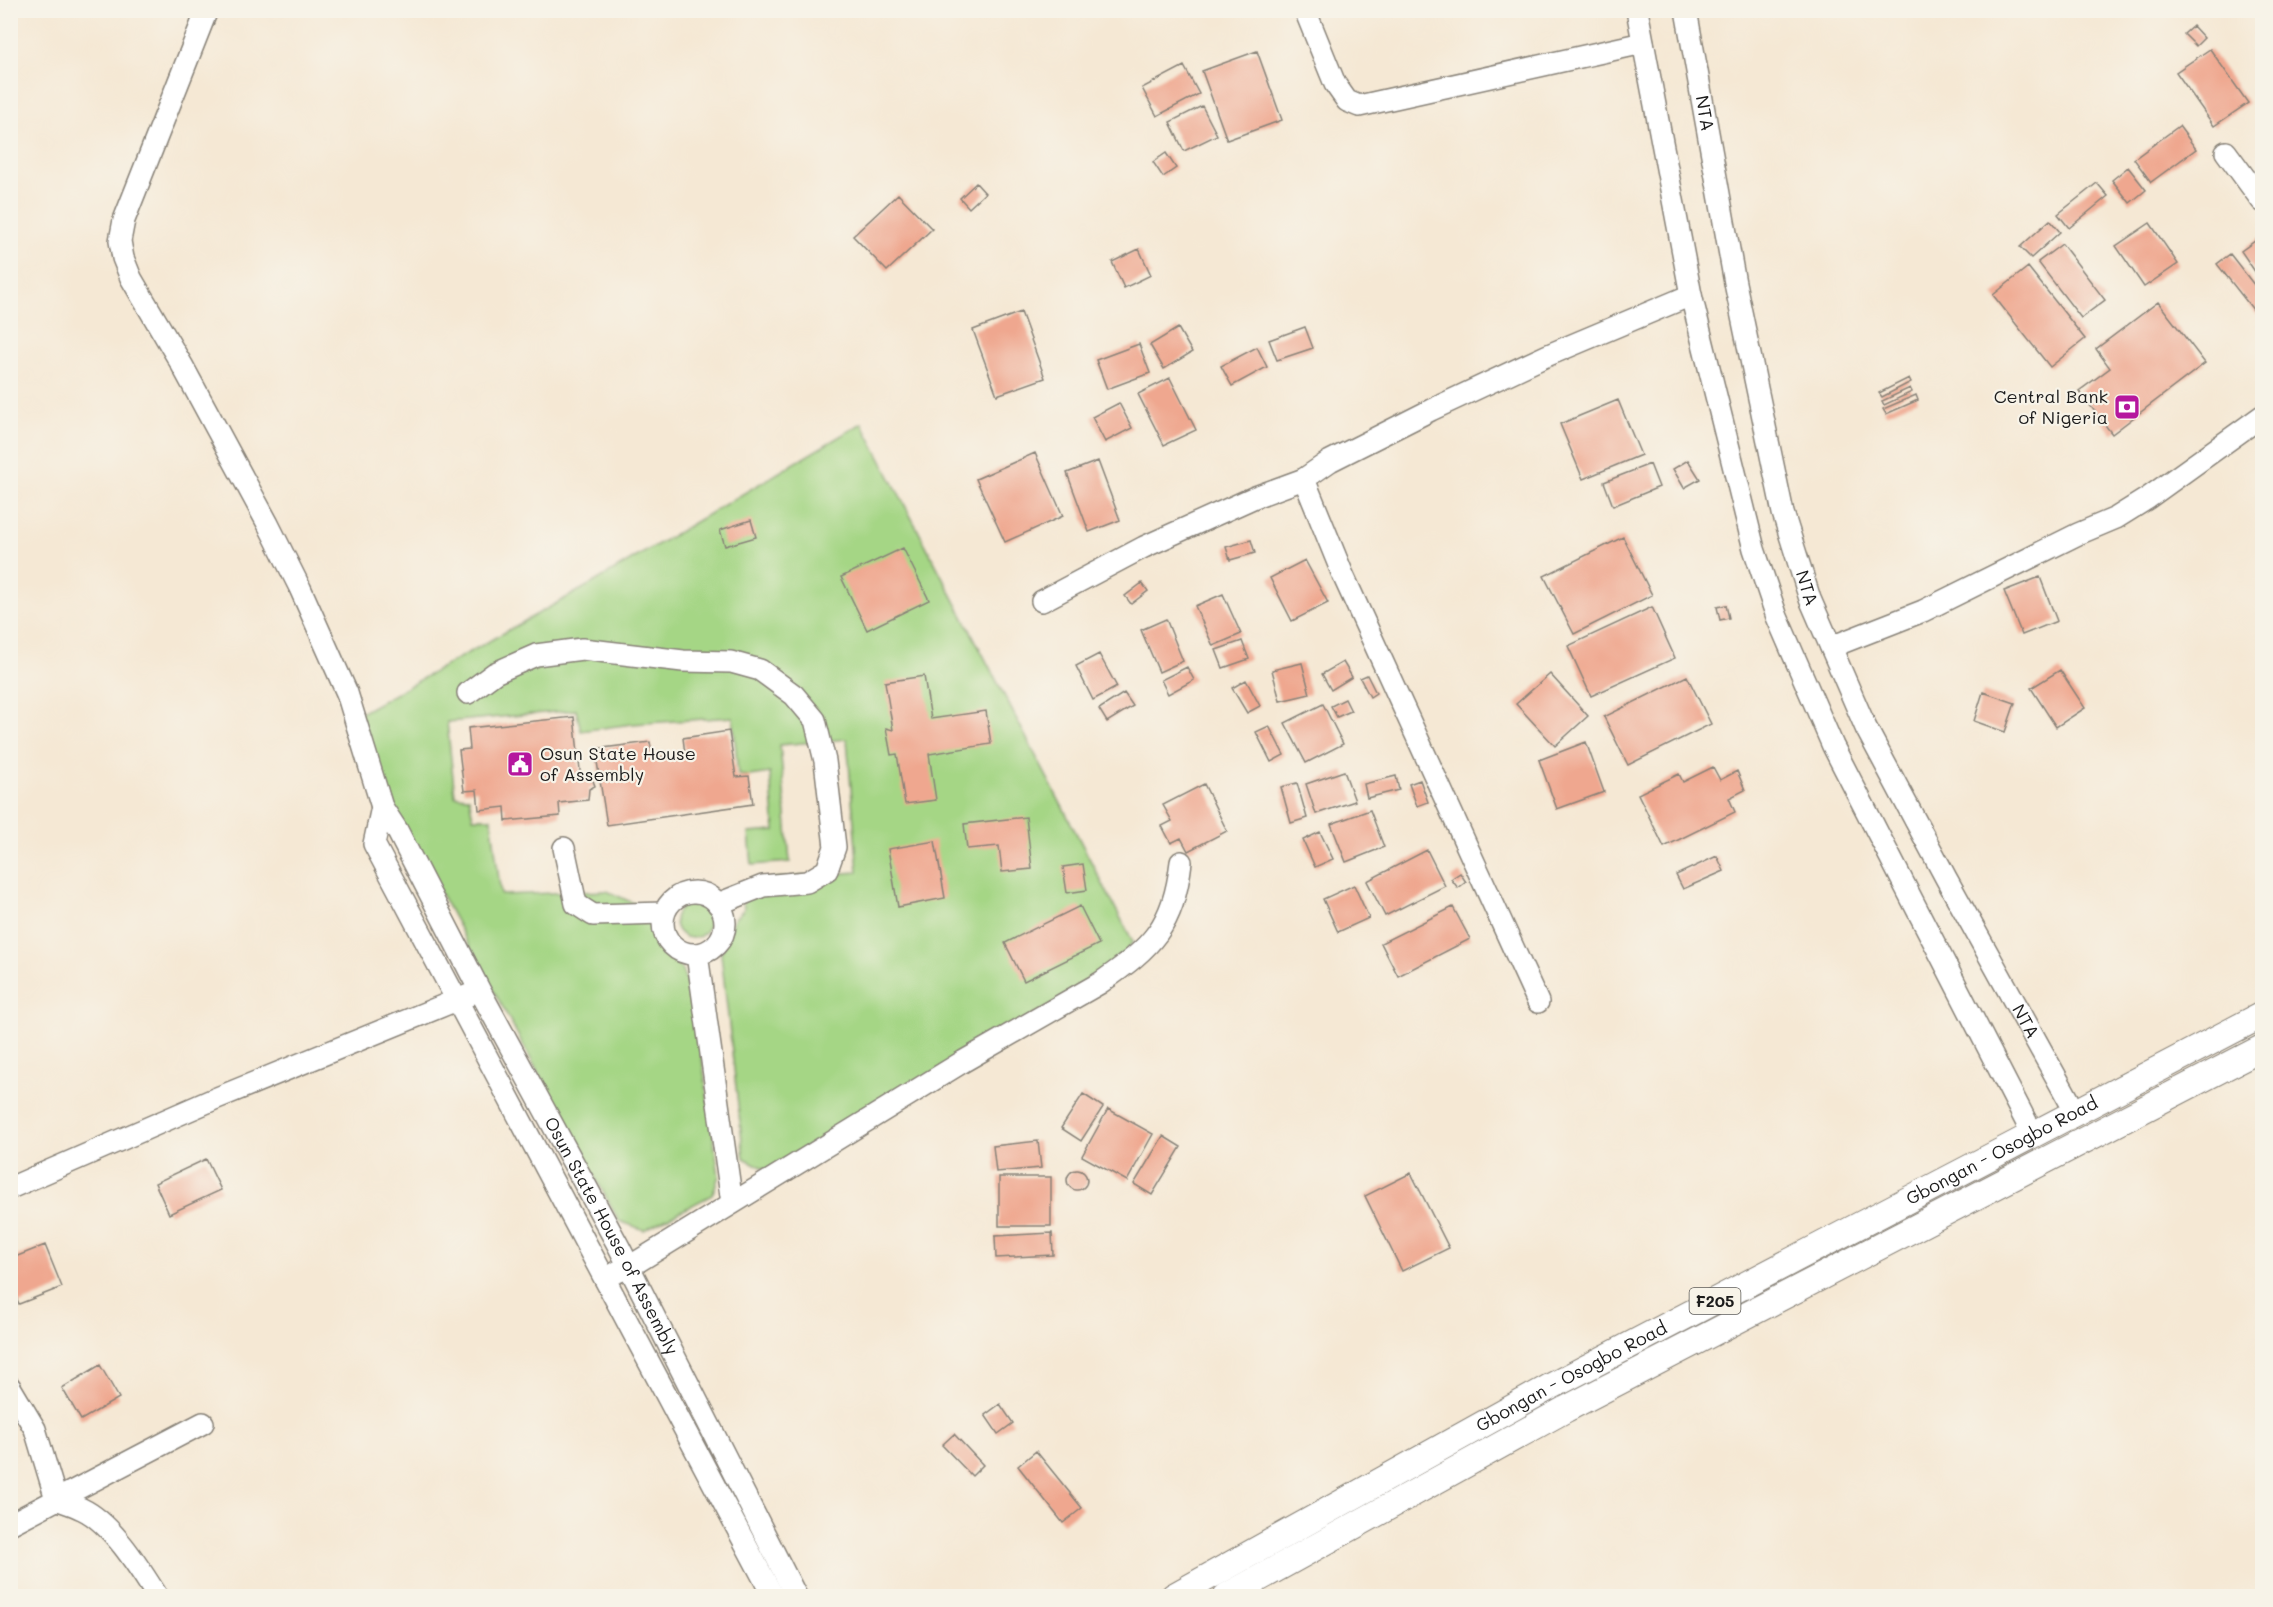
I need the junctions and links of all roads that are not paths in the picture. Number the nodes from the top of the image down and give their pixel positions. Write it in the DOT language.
graph roads {
  1 [pos="207,10"];
  2 [pos="1305,10"];
  3 [pos="1636,10"];
  4 [pos="1686,10"];
  5 [pos="1643,43"];
  6 [pos="2226,152"];
  7 [pos="2262,201"];
  8 [pos="1691,296"];
  9 [pos="2262,416"];
  10 [pos="1304,479"];
  11 [pos="1042,601"];
  12 [pos="1831,647"];
  13 [pos="468,693"];
  14 [pos="382,807"];
  15 [pos="564,848"];
  16 [pos="1181,861"];
  17 [pos="718,904"];
  18 [pos="664,913"];
  19 [pos="697,954"];
  20 [pos="480,991"];
  21 [pos="458,999"];
  22 [pos="1538,1002"];
  23 [pos="2262,1015"];
  24 [pos="2262,1048"];
  25 [pos="2076,1113"];
  26 [pos="2033,1135"];
  27 [pos="10,1188"];
  28 [pos="732,1203"];
  29 [pos="629,1267"];
  30 [pos="604,1277"];
  31 [pos="10,1387"];
  32 [pos="203,1423"];
  33 [pos="56,1499"];
  34 [pos="10,1524"];
  35 [pos="157,1596"];
  36 [pos="773,1596"];
  37 [pos="796,1596"];
  38 [pos="1174,1596"];
  39 [pos="1227,1596"];
  1 -- 14 [label="street"];
  2 -- 5 [label="street"];
  3 -- 5 [label="street"];
  4 -- 12 [label="street, NTA"];
  5 -- 8 [label="street"];
  6 -- 7 [label="street"];
  8 -- 10 [label="street"];
  8 -- 26 [label="street"];
  9 -- 12 [label="street"];
  10 -- 11 [label="street"];
  10 -- 22 [label="street"];
  12 -- 25 [label="street, NTA"];
  13 -- 17 [label="street"];
  14 -- 20 [label="street, Osun State House of Assembly"];
  14 -- 21 [label="street, Osun State House of Assembly"];
  15 -- 18 [label="street"];
  16 -- 28 [label="street"];
  17 -- 18 [label="street"];
  17 -- 19 [label="street"];
  18 -- 19 [label="street"];
  19 -- 28 [label="street"];
  20 -- 21 [label="street"];
  20 -- 29 [label="street, Osun State House of Assembly"];
  21 -- 27 [label="street"];
  21 -- 30 [label="street, Osun State House of Assembly"];
  23 -- 25 [label="main road, Gbongan - Osogbo Road / F205"];
  24 -- 39 [label="main road, Gbongan - Osogbo Road / F205"];
  25 -- 26 [label="main road, Gbongan - Osogbo Road / F205"];
  26 -- 38 [label="main road, Gbongan - Osogbo Road / F205"];
  28 -- 29 [label="street"];
  29 -- 30 [label="street"];
  29 -- 37 [label="street, Osun State House of Assembly"];
  30 -- 36 [label="street, Osun State House of Assembly"];
  31 -- 33 [label="street"];
  32 -- 33 [label="street"];
  33 -- 34 [label="street"];
  33 -- 35 [label="street"];
}
